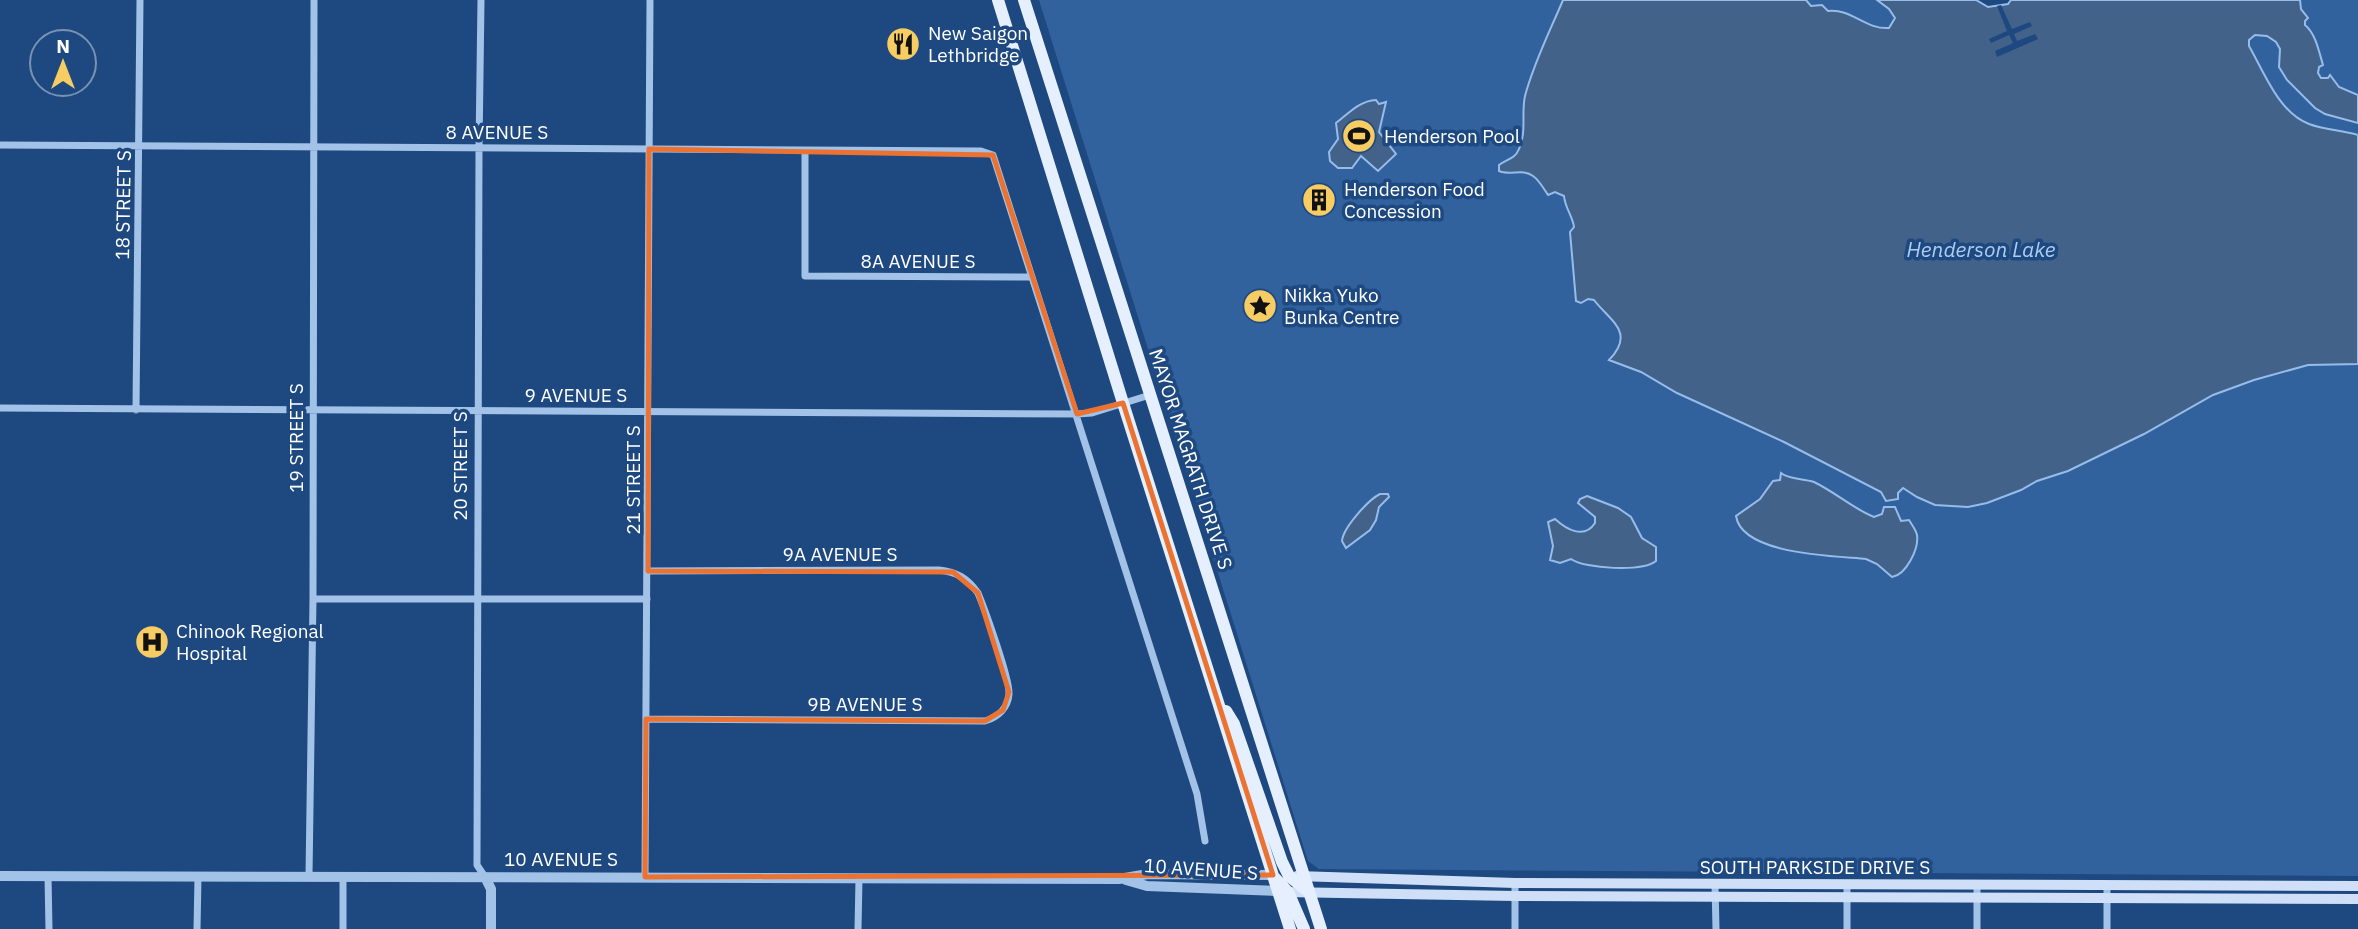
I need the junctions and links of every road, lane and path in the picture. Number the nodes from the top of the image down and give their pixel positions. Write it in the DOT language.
graph roads {
  1 [pos="140,0"];
  2 [pos="314,0"];
  3 [pos="481,0"];
  4 [pos="650,0"];
  5 [pos="998,0"];
  6 [pos="1024,0"];
  7 [pos="0,145"];
  8 [pos="140,146"];
  9 [pos="313,146"];
  10 [pos="479,148"];
  11 [pos="649,149"];
  12 [pos="805,150"];
  13 [pos="1032,277"];
  14 [pos="1150,395"];
  15 [pos="1123,403"];
  16 [pos="0,408"];
  17 [pos="136,410"];
  18 [pos="312,410"];
  19 [pos="478,410"];
  20 [pos="649,411"];
  21 [pos="1077,414"];
  22 [pos="648,571"];
  23 [pos="477,598"];
  24 [pos="313,599"];
  25 [pos="647,599"];
  26 [pos="992,636"];
  27 [pos="1214,690"];
  28 [pos="646,719"];
  29 [pos="1205,841"];
  30 [pos="1273,875"];
  31 [pos="0,876"];
  32 [pos="48,876"];
  33 [pos="309,876"];
  34 [pos="344,876"];
  35 [pos="1289,876"];
  36 [pos="198,877"];
  37 [pos="485,877"];
  38 [pos="645,877"];
  39 [pos="1304,877"];
  40 [pos="859,879"];
  41 [pos="1122,879"];
  42 [pos="1516,883"];
  43 [pos="1847,884"];
  44 [pos="1977,884"];
  45 [pos="2107,885"];
  46 [pos="2358,886"];
  47 [pos="1716,890"];
  48 [pos="1283,892"];
  49 [pos="1309,892"];
  50 [pos="1515,896"];
  51 [pos="1847,897"];
  52 [pos="1977,897"];
  53 [pos="2107,899"];
  54 [pos="2358,899"];
  55 [pos="49,929"];
  56 [pos="197,929"];
  57 [pos="343,929"];
  58 [pos="491,929"];
  59 [pos="858,929"];
  60 [pos="1290,929"];
  61 [pos="1304,929"];
  62 [pos="1321,929"];
  63 [pos="1515,929"];
  64 [pos="1716,929"];
  65 [pos="1847,929"];
  66 [pos="1977,929"];
  67 [pos="2107,929"];
  1 -- 8 [label="street, 18 STREET S"];
  2 -- 9 [label="street, 19 STREET S"];
  3 -- 10 [label="street, 20 STREET S"];
  4 -- 11 [label="street, 21 STREET S"];
  5 -- 15 [label="main road"];
  6 -- 14 [label="main road, MAYOR MAGRATH DRIVE S"];
  7 -- 8 [label="street, 8 AVENUE S"];
  8 -- 9 [label="street, 8 AVENUE S"];
  8 -- 17 [label="street, 18 STREET S"];
  9 -- 10 [label="street, 8 AVENUE S"];
  9 -- 18 [label="street, 19 STREET S"];
  10 -- 11 [label="street, 8 AVENUE S"];
  10 -- 19 [label="street, 20 STREET S"];
  11 -- 12 [label="street, 8 AVENUE S"];
  11 -- 20 [label="street, 21 STREET S"];
  12 -- 13 [label="street, 8 AVENUE S"];
  12 -- 13 [label="street, 8A AVENUE S"];
  13 -- 21 [label="street"];
  14 -- 15 [label="street, 9 AVENUE S"];
  14 -- 39 [label="main road, MAYOR MAGRATH DRIVE S"];
  15 -- 21 [label="street, 9 AVENUE S"];
  15 -- 27 [label="main road"];
  16 -- 17 [label="street, 9 AVENUE S"];
  17 -- 18 [label="street, 9 AVENUE S"];
  18 -- 19 [label="street, 9 AVENUE S"];
  18 -- 24 [label="street, 19 STREET S"];
  19 -- 20 [label="street, 9 AVENUE S"];
  19 -- 23 [label="street, 20 STREET S"];
  20 -- 21 [label="street, 9 AVENUE S"];
  20 -- 22 [label="street, 21 STREET S"];
  21 -- 29 [label="street"];
  22 -- 25 [label="street, 21 STREET S"];
  22 -- 26 [label="street, 9A AVENUE S"];
  23 -- 24 [label="street"];
  23 -- 25 [label="street"];
  23 -- 37 [label="street, 20 STREET S"];
  24 -- 33 [label="street, 19 STREET S"];
  25 -- 28 [label="street, 21 STREET S"];
  26 -- 28 [label="street, 9B AVENUE S"];
  27 -- 30 [label="main road"];
  27 -- 35 [label="main road"];
  28 -- 38 [label="street, 21 STREET S"];
  30 -- 35 [label="main road, SOUTH PARKSIDE DRIVE S"];
  30 -- 41 [label="street, 10 AVENUE S"];
  30 -- 48 [label="main road"];
  31 -- 32 [label="street, 10 AVENUE S"];
  32 -- 36 [label="street, 10 AVENUE S"];
  32 -- 55 [label="street"];
  33 -- 34 [label="street, 10 AVENUE S"];
  33 -- 36 [label="street, 10 AVENUE S"];
  34 -- 37 [label="street, 10 AVENUE S"];
  34 -- 57 [label="street"];
  35 -- 39 [label="main road, SOUTH PARKSIDE DRIVE S"];
  35 -- 49 [label="main road"];
  36 -- 56 [label="street"];
  37 -- 38 [label="street, 10 AVENUE S"];
  37 -- 58 [label="street, 20 STREET S"];
  38 -- 40 [label="street, 10 AVENUE S"];
  39 -- 42 [label="main road, SOUTH PARKSIDE DRIVE S"];
  39 -- 49 [label="main road, MAYOR MAGRATH DRIVE S"];
  40 -- 41 [label="street, 10 AVENUE S"];
  40 -- 59 [label="street"];
  41 -- 48 [label="street, 10 AVENUE S"];
  42 -- 47 [label="main road, SOUTH PARKSIDE DRIVE S"];
  42 -- 50 [label="street"];
  43 -- 44 [label="main road, SOUTH PARKSIDE DRIVE S"];
  43 -- 47 [label="main road, SOUTH PARKSIDE DRIVE S"];
  43 -- 51 [label="street"];
  44 -- 45 [label="main road, SOUTH PARKSIDE DRIVE S"];
  44 -- 52 [label="street"];
  45 -- 46 [label="main road, SOUTH PARKSIDE DRIVE S"];
  45 -- 53 [label="street"];
  47 -- 50 [label="main road, SOUTH PARKSIDE DRIVE S"];
  47 -- 51 [label="main road, SOUTH PARKSIDE DRIVE S"];
  47 -- 64 [label="street"];
  48 -- 49 [label="main road, SOUTH PARKSIDE DRIVE S"];
  48 -- 60 [label="main road"];
  48 -- 61 [label="main road"];
  49 -- 50 [label="main road, SOUTH PARKSIDE DRIVE S"];
  49 -- 62 [label="main road, MAYOR MAGRATH DRIVE S"];
  50 -- 63 [label="street"];
  51 -- 52 [label="main road, SOUTH PARKSIDE DRIVE S"];
  51 -- 65 [label="street"];
  52 -- 53 [label="main road, SOUTH PARKSIDE DRIVE S"];
  52 -- 66 [label="street"];
  53 -- 54 [label="main road, SOUTH PARKSIDE DRIVE S"];
  53 -- 67 [label="street"];
}
